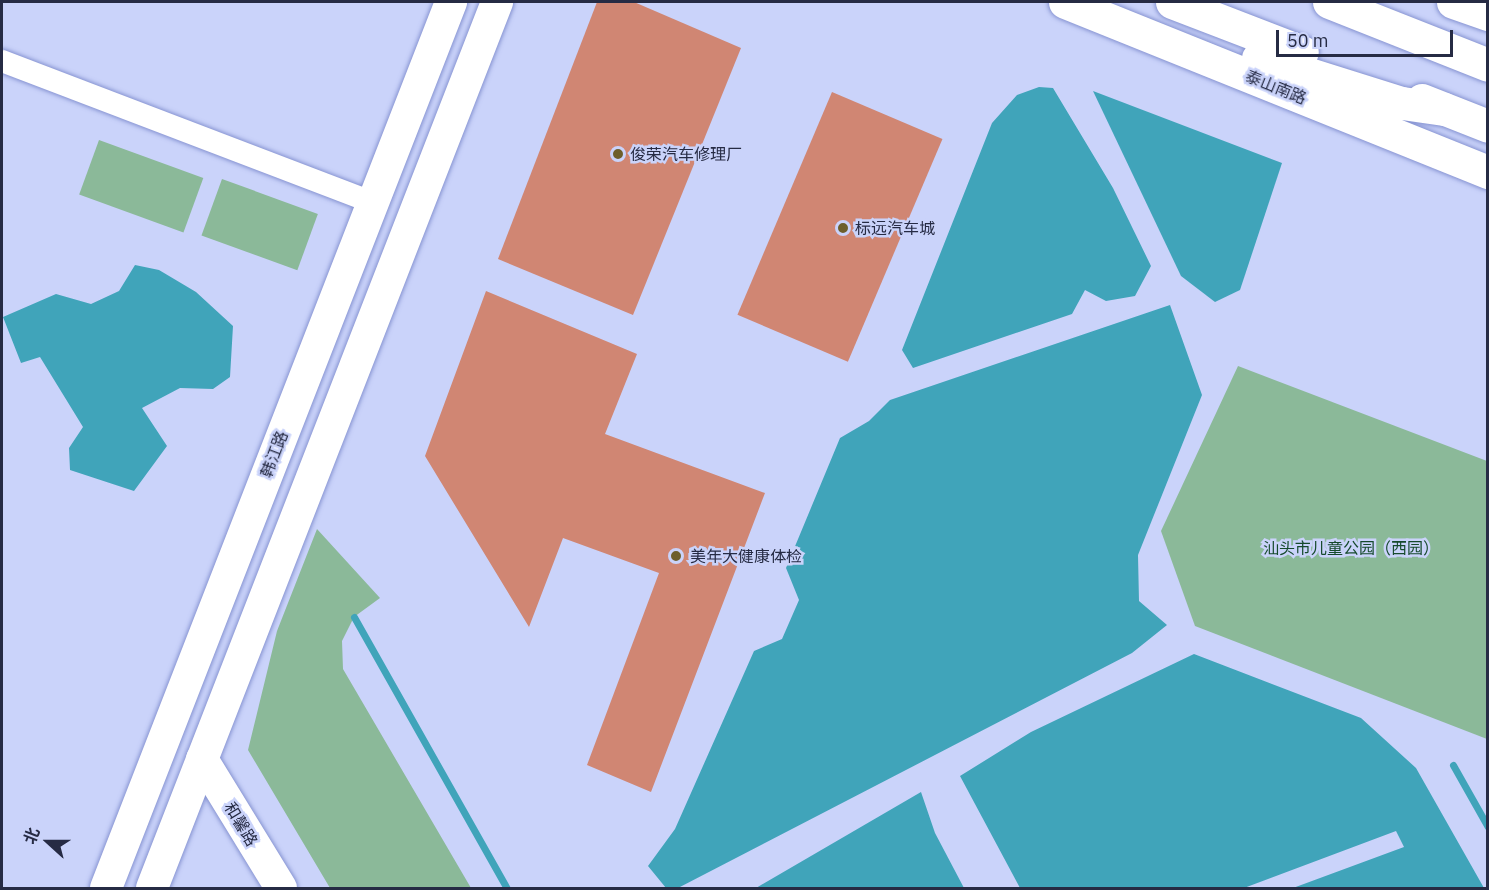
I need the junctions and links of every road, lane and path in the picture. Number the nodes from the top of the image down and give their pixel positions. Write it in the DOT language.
graph roads {
  1 [pos="497,2"];
  2 [pos="1067,2"];
  3 [pos="1172,2"];
  4 [pos="1329,2"];
  5 [pos="1454,2"];
  6 [pos="447,11"];
  7 [pos="1488,14"];
  8 [pos="484,35"];
  9 [pos="2,61"];
  10 [pos="1488,65"];
  11 [pos="1444,109"];
  12 [pos="1488,126"];
  13 [pos="1488,172"];
  14 [pos="371,202"];
  15 [pos="202,759"];
  16 [pos="106,888"];
  17 [pos="152,888"];
  18 [pos="281,888"];
  1 -- 8 [label="street"];
  2 -- 11 [label="highway"];
  2 -- 13 [label="highway, 泰山南路"];
  3 -- 11 [label="highway"];
  4 -- 10 [label="highway"];
  5 -- 7 [label="highway"];
  6 -- 8 [label="street, 韩江路"];
  6 -- 14 [label="street, 韩江路"];
  8 -- 15 [label="street"];
  9 -- 14 [label="street"];
  11 -- 12 [label="highway"];
  14 -- 16 [label="street, 韩江路"];
  15 -- 17 [label="street"];
  15 -- 18 [label="street, 和馨路"];
}
